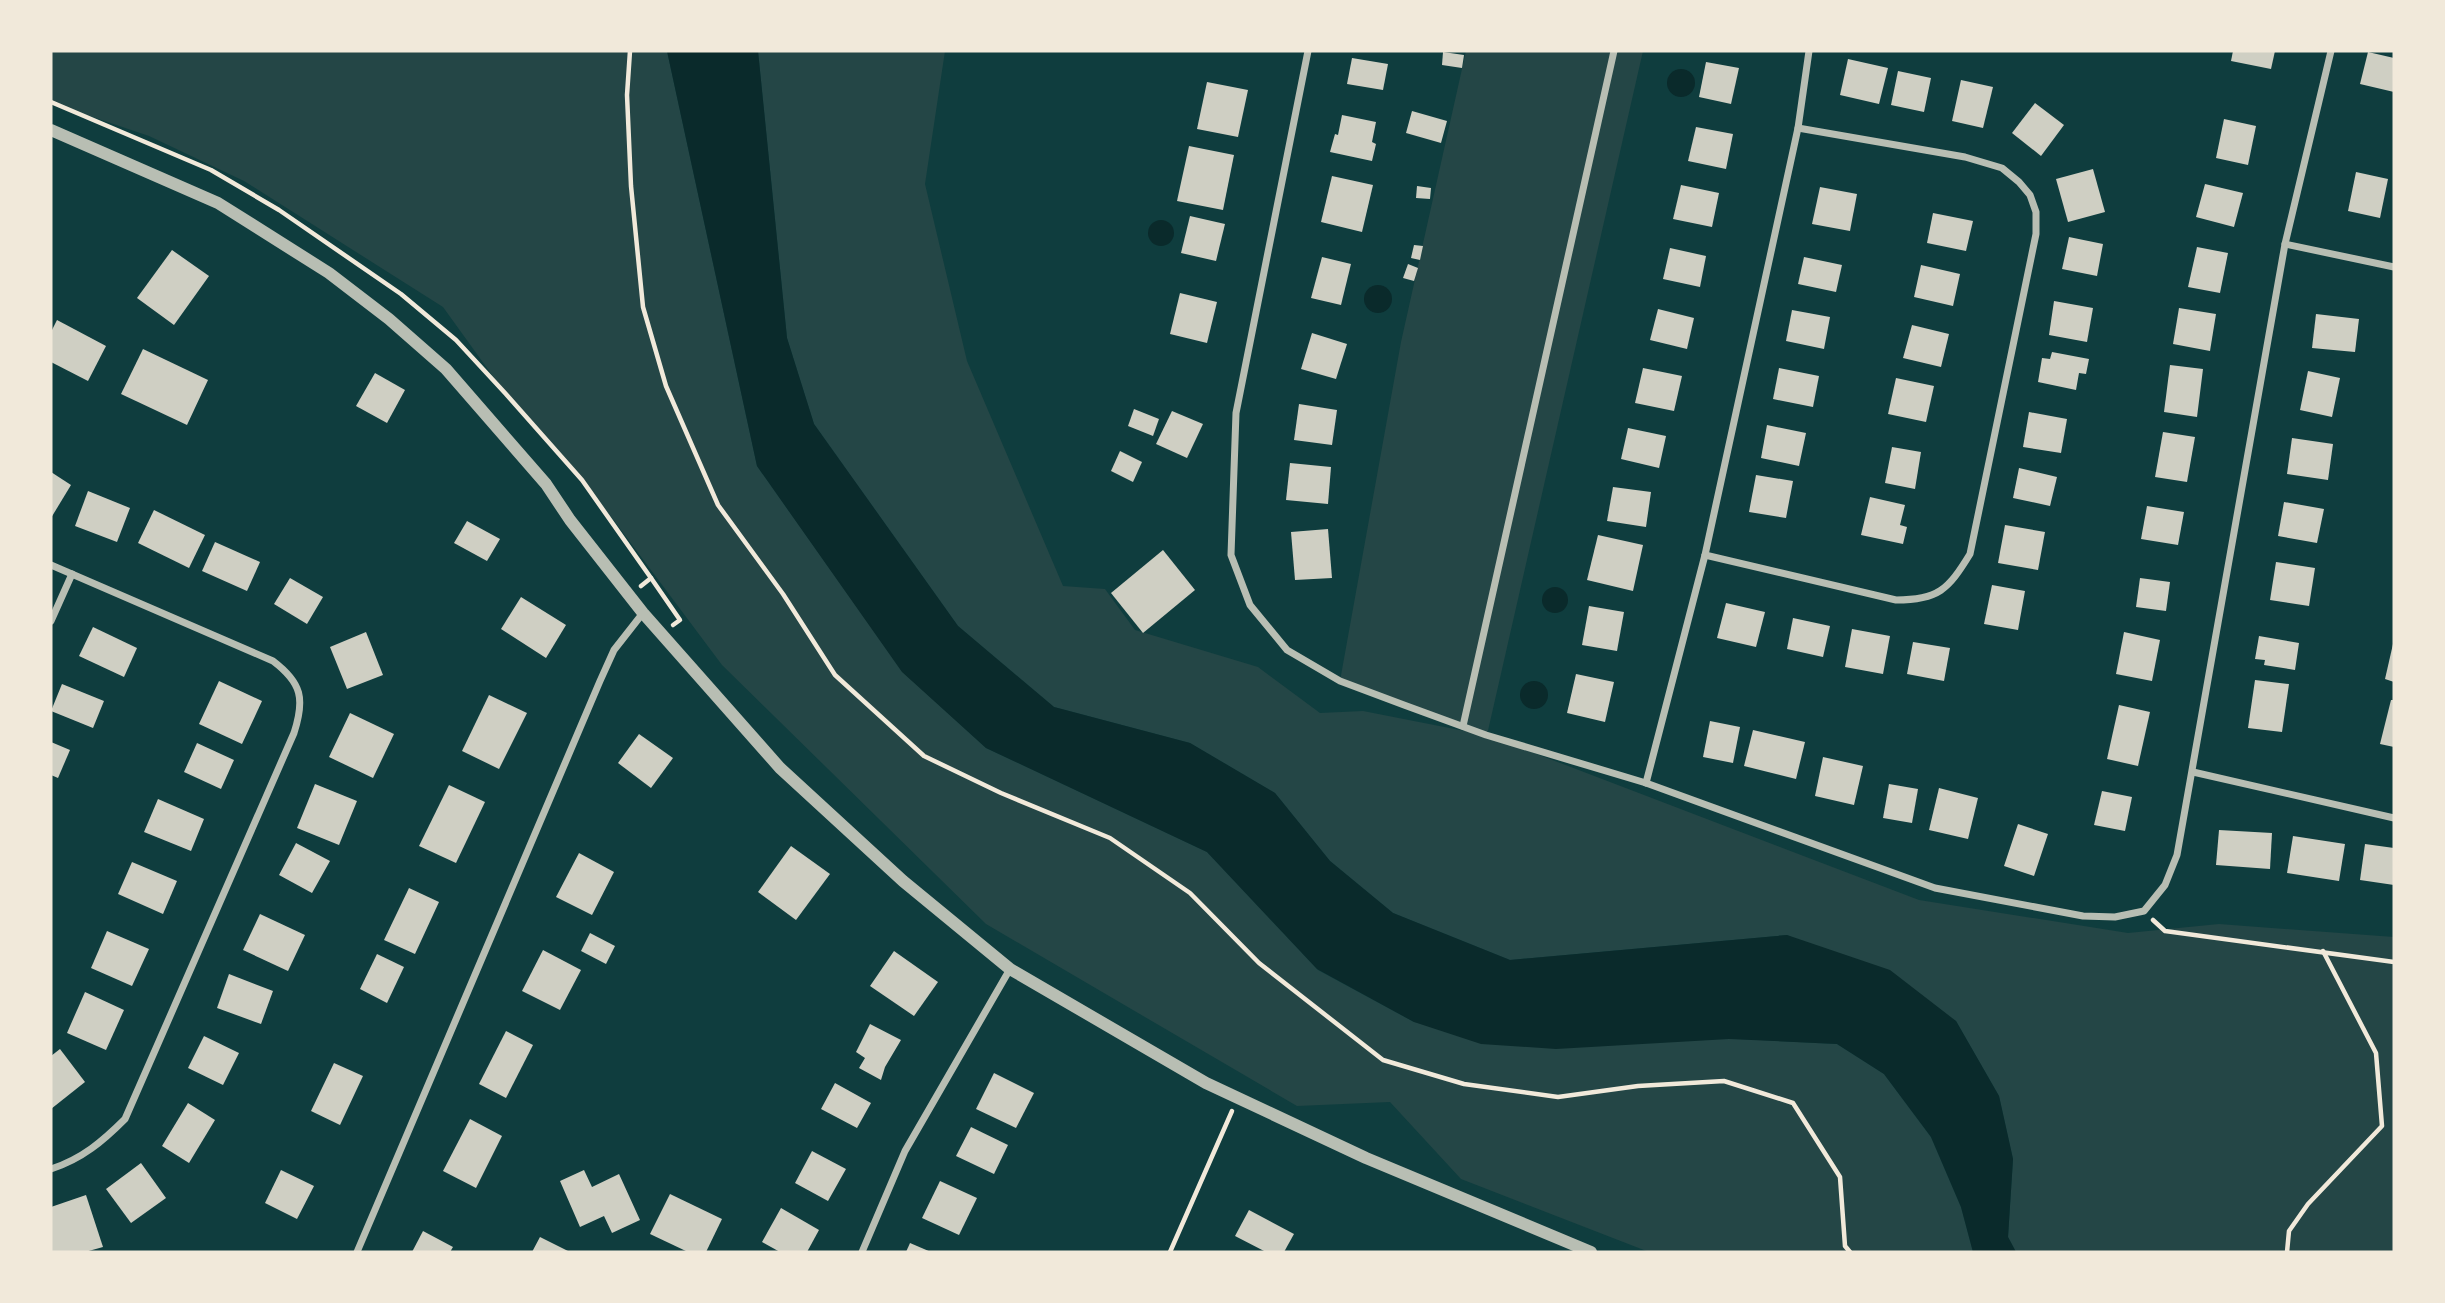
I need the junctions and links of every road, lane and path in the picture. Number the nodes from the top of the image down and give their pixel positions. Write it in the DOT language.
graph roads {
  1 [pos="630,51"];
  2 [pos="1308,51"];
  3 [pos="1614,51"];
  4 [pos="1809,51"];
  5 [pos="2331,51"];
  6 [pos="1798,128"];
  7 [pos="51,130"];
  8 [pos="2285,244"];
  9 [pos="2394,267"];
  10 [pos="1705,555"];
  11 [pos="51,565"];
  12 [pos="72,574"];
  13 [pos="651,578"];
  14 [pos="643,613"];
  15 [pos="51,621"];
  16 [pos="674,624"];
  17 [pos="1463,726"];
  18 [pos="2193,772"];
  19 [pos="1646,783"];
  20 [pos="2394,818"];
  21 [pos="2144,911"];
  22 [pos="2323,951"];
  23 [pos="2394,962"];
  24 [pos="1010,969"];
  25 [pos="1239,1098"];
  26 [pos="51,1169"];
  27 [pos="357,1252"];
  28 [pos="862,1252"];
  29 [pos="1171,1252"];
  30 [pos="1591,1252"];
  31 [pos="1850,1252"];
  32 [pos="2287,1252"];
  1 -- 31 [label="path"];
  2 -- 17 [label="street"];
  3 -- 17 [label="street"];
  4 -- 6 [label="street"];
  5 -- 8 [label="street"];
  6 -- 10 [label="street"];
  6 -- 10 [label="street"];
  7 -- 14 [label="street"];
  8 -- 9 [label="street"];
  8 -- 18 [label="street"];
  10 -- 19 [label="street"];
  11 -- 12 [label="street"];
  12 -- 15 [label="street"];
  12 -- 26 [label="street"];
  13 -- 16 [label="path"];
  14 -- 24 [label="street"];
  14 -- 27 [label="street"];
  17 -- 19 [label="street"];
  18 -- 20 [label="street"];
  18 -- 21 [label="street"];
  19 -- 21 [label="street"];
  21 -- 22 [label="path"];
  22 -- 23 [label="path"];
  22 -- 32 [label="path"];
  24 -- 25 [label="street"];
  24 -- 28 [label="street"];
  25 -- 29 [label="path"];
  25 -- 30 [label="street"];
}
